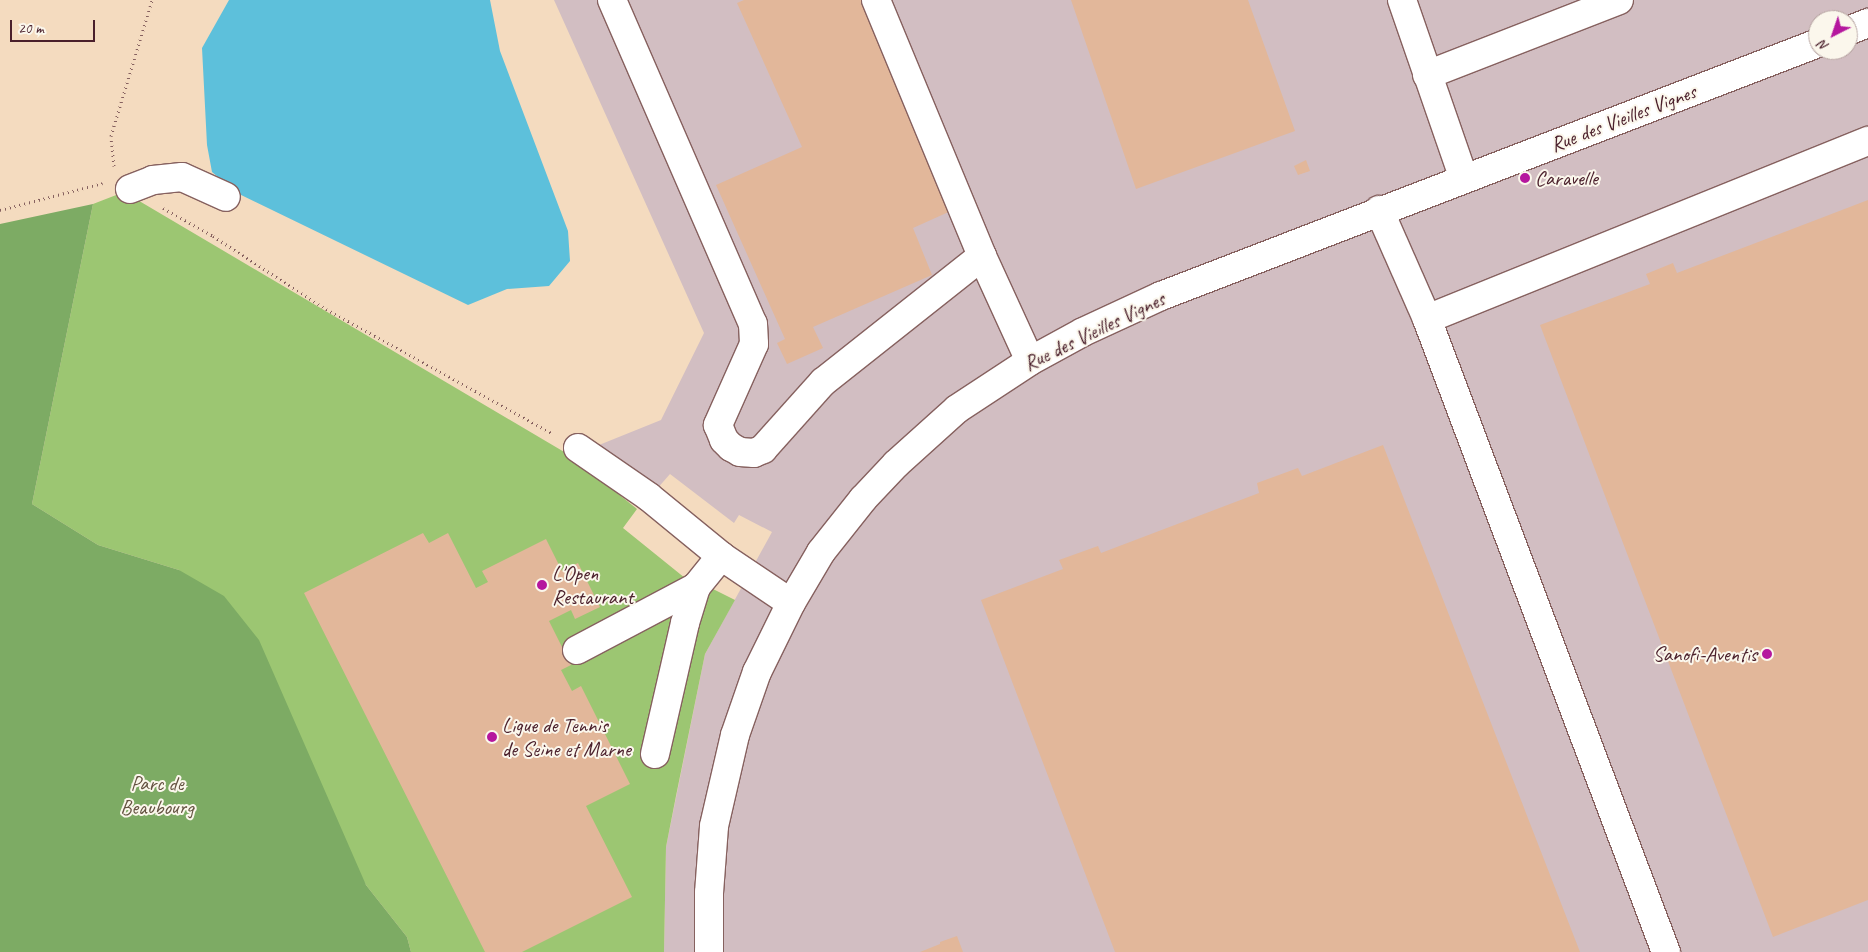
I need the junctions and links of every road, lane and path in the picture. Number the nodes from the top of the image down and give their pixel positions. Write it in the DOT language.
graph roads {
  1 [pos="152,0"];
  2 [pos="612,0"];
  3 [pos="876,0"];
  4 [pos="1402,0"];
  5 [pos="1619,0"];
  6 [pos="1808,47"];
  7 [pos="1427,75"];
  8 [pos="1868,141"];
  9 [pos="1464,178"];
  10 [pos="122,184"];
  11 [pos="226,197"];
  12 [pos="0,210"];
  13 [pos="1379,210"];
  14 [pos="982,256"];
  15 [pos="1427,319"];
  16 [pos="1030,361"];
  17 [pos="578,448"];
  18 [pos="722,556"];
  19 [pos="696,586"];
  20 [pos="791,603"];
  21 [pos="577,650"];
  22 [pos="655,754"];
  23 [pos="709,952"];
  24 [pos="1666,952"];
  1 -- 10 [label="path"];
  2 -- 14 [label="street"];
  3 -- 14 [label="street"];
  4 -- 7 [label="street"];
  5 -- 7 [label="street"];
  6 -- 9 [label="street, Rue des Vieilles Vignes"];
  7 -- 9 [label="street"];
  8 -- 15 [label="street"];
  9 -- 13 [label="street, Rue des Vieilles Vignes"];
  10 -- 11 [label="street"];
  10 -- 12 [label="path"];
  10 -- 17 [label="path"];
  13 -- 15 [label="street"];
  13 -- 16 [label="street, Rue des Vieilles Vignes"];
  14 -- 16 [label="street"];
  15 -- 24 [label="street"];
  16 -- 20 [label="street, Rue des Vieilles Vignes"];
  17 -- 18 [label="street"];
  18 -- 19 [label="street"];
  18 -- 20 [label="street"];
  19 -- 21 [label="street"];
  19 -- 22 [label="street"];
  20 -- 23 [label="street, Rue des Vieilles Vignes"];
}
